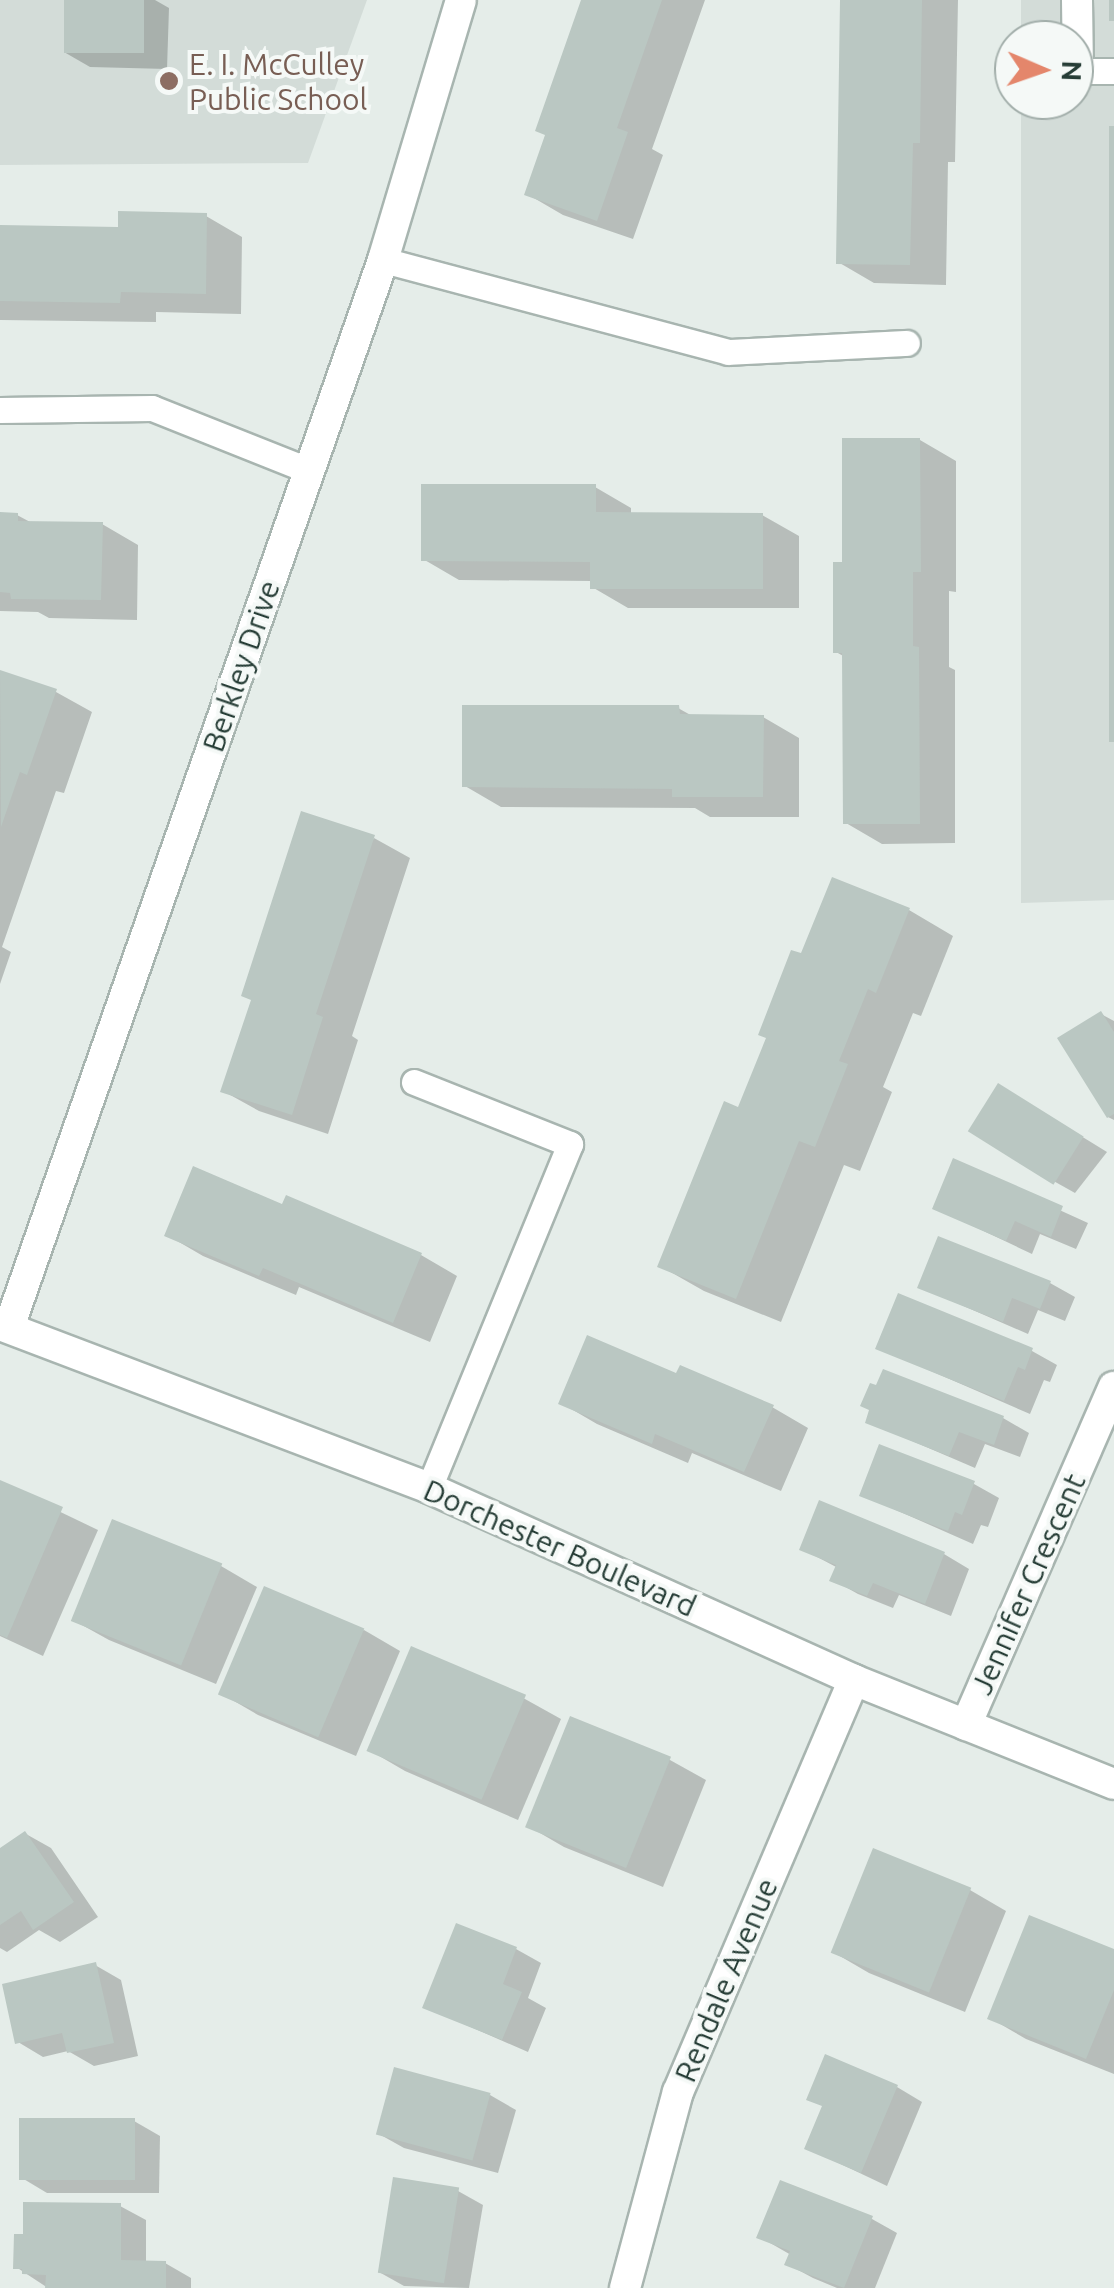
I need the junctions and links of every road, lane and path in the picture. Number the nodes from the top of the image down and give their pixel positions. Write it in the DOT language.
graph roads {
  1 [pos="461,0"];
  2 [pos="383,260"];
  3 [pos="907,344"];
  4 [pos="0,410"];
  5 [pos="310,470"];
  6 [pos="414,1082"];
  7 [pos="4,1326"];
  8 [pos="1114,1388"];
  9 [pos="429,1488"];
  10 [pos="854,1680"];
  11 [pos="966,1725"];
  12 [pos="1114,1784"];
  13 [pos="625,2288"];
  1 -- 2 [label="street, Berkley Drive"];
  2 -- 3 [label="lane"];
  2 -- 5 [label="street, Berkley Drive"];
  4 -- 5 [label="lane"];
  5 -- 7 [label="street, Berkley Drive"];
  6 -- 9 [label="lane"];
  7 -- 9 [label="street, Dorchester Boulevard"];
  8 -- 11 [label="street, Jennifer Crescent"];
  9 -- 10 [label="street, Dorchester Boulevard"];
  10 -- 11 [label="street, Dorchester Boulevard"];
  10 -- 13 [label="street, Rendale Avenue"];
  11 -- 12 [label="street, Dorchester Boulevard"];
}
